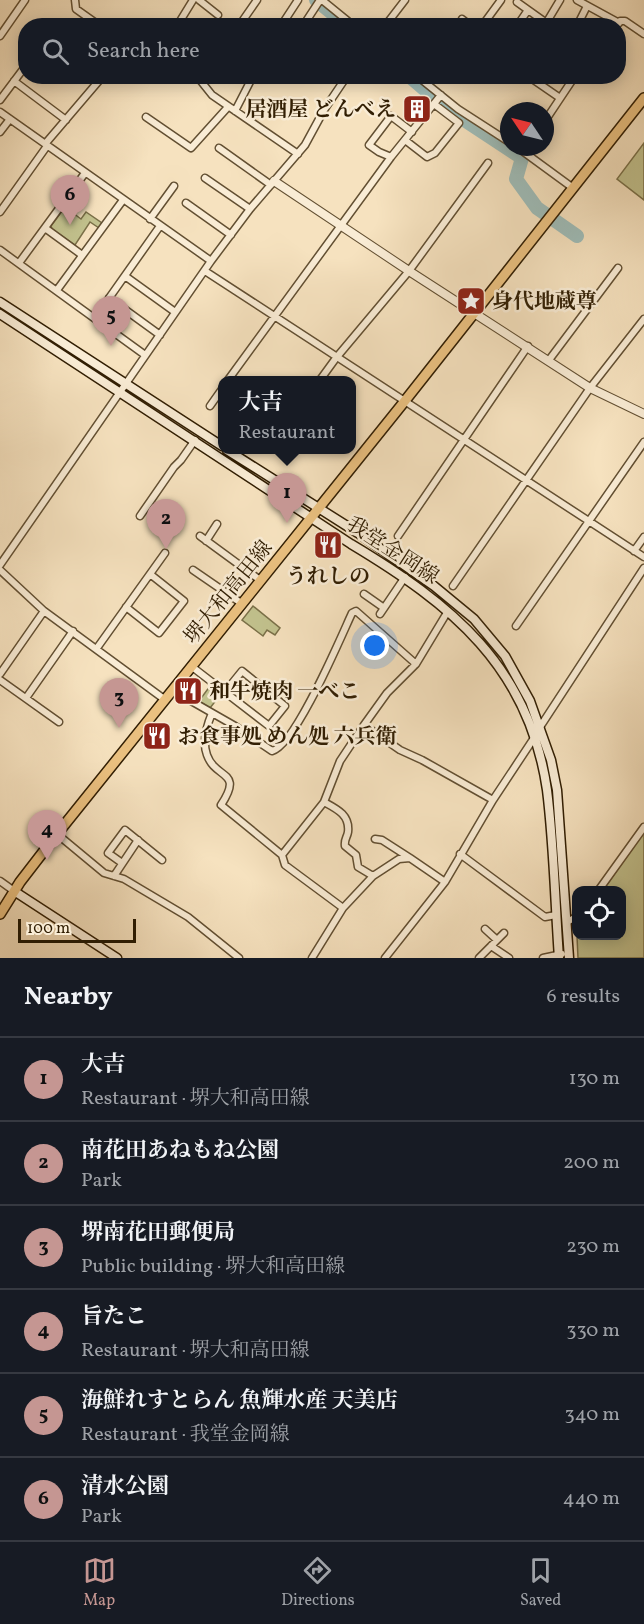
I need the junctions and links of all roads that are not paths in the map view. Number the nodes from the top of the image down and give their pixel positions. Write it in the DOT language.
graph roads {
  1 [pos="25,0"];
  2 [pos="75,0"];
  3 [pos="193,0"];
  4 [pos="199,0"];
  5 [pos="257,0"];
  6 [pos="298,0"];
  7 [pos="321,0"];
  8 [pos="405,0"];
  9 [pos="501,0"];
  10 [pos="560,0"];
  11 [pos="577,0"];
  12 [pos="517,2"];
  13 [pos="587,6"];
  14 [pos="528,10"];
  15 [pos="218,15"];
  16 [pos="89,18"];
  17 [pos="183,18"];
  18 [pos="245,18"];
  19 [pos="286,18"];
  20 [pos="308,18"];
  21 [pos="344,18"];
  22 [pos="391,18"];
  23 [pos="488,18"];
  24 [pos="522,18"];
  25 [pos="538,18"];
  26 [pos="548,18"];
  27 [pos="581,18"];
  28 [pos="608,18"];
  29 [pos="626,22"];
  30 [pos="644,34"];
  31 [pos="0,36"];
  32 [pos="18,76"];
  33 [pos="14,81"];
  34 [pos="96,84"];
  35 [pos="203,84"];
  36 [pos="249,84"];
  37 [pos="342,84"];
  38 [pos="426,84"];
  39 [pos="539,84"];
  40 [pos="570,84"];
  41 [pos="440,96"];
  42 [pos="560,98"];
  43 [pos="644,98"];
  44 [pos="0,100"];
  45 [pos="434,103"];
  46 [pos="228,107"];
  47 [pos="554,107"];
  48 [pos="235,111"];
  49 [pos="0,112"];
  50 [pos="146,117"];
  51 [pos="10,119"];
  52 [pos="66,120"];
  53 [pos="0,132"];
  54 [pos="412,132"];
  55 [pos="500,136"];
  56 [pos="405,141"];
  57 [pos="46,145"];
  58 [pos="219,148"];
  59 [pos="298,153"];
  60 [pos="534,156"];
  61 [pos="392,157"];
  62 [pos="488,163"];
  63 [pos="86,173"];
  64 [pos="205,178"];
  65 [pos="273,183"];
  66 [pos="174,186"];
  67 [pos="573,188"];
  68 [pos="123,200"];
  69 [pos="186,203"];
  70 [pos="250,209"];
  71 [pos="0,212"];
  72 [pos="150,219"];
  73 [pos="160,226"];
  74 [pos="342,227"];
  75 [pos="45,228"];
  76 [pos="231,235"];
  77 [pos="0,250"];
  78 [pos="82,255"];
  79 [pos="211,261"];
  80 [pos="18,263"];
  81 [pos="618,268"];
  82 [pos="205,271"];
  83 [pos="409,271"];
  84 [pos="125,276"];
  85 [pos="57,290"];
  86 [pos="109,298"];
  87 [pos="0,302"];
  88 [pos="175,312"];
  89 [pos="474,312"];
  90 [pos="0,314"];
  91 [pos="274,317"];
  92 [pos="95,318"];
  93 [pos="644,319"];
  94 [pos="159,334"];
  95 [pos="528,346"];
  96 [pos="145,355"];
  97 [pos="336,358"];
  98 [pos="549,360"];
  99 [pos="232,376"];
  100 [pos="323,376"];
  101 [pos="123,388"];
  102 [pos="590,388"];
  103 [pos="218,394"];
  104 [pos="404,402"];
  105 [pos="210,406"];
  106 [pos="644,414"];
  107 [pos="464,439"];
  108 [pos="195,440"];
  109 [pos="644,442"];
  110 [pos="218,444"];
  111 [pos="233,454"];
  112 [pos="526,480"];
  113 [pos="318,508"];
  114 [pos="140,516"];
  115 [pos="311,518"];
  116 [pos="588,520"];
  117 [pos="217,524"];
  118 [pos="200,536"];
  119 [pos="398,536"];
  120 [pos="644,537"];
  121 [pos="206,541"];
  122 [pos="634,551"];
  123 [pos="165,553"];
  124 [pos="644,557"];
  125 [pos="0,565"];
  126 [pos="193,570"];
  127 [pos="0,571"];
  128 [pos="643,572"];
  129 [pos="150,574"];
  130 [pos="405,577"];
  131 [pos="260,580"];
  132 [pos="453,586"];
  133 [pos="364,594"];
  134 [pos="241,603"];
  135 [pos="126,607"];
  136 [pos="448,610"];
  137 [pos="44,611"];
  138 [pos="516,626"];
  139 [pos="73,631"];
  140 [pos="97,648"];
  141 [pos="416,664"];
  142 [pos="191,666"];
  143 [pos="0,674"];
  144 [pos="0,680"];
  145 [pos="172,690"];
  146 [pos="225,692"];
  147 [pos="26,698"];
  148 [pos="164,699"];
  149 [pos="212,713"];
  150 [pos="59,722"];
  151 [pos="364,725"];
  152 [pos="540,727"];
  153 [pos="534,738"];
  154 [pos="493,800"];
  155 [pos="324,802"];
  156 [pos="644,826"];
  157 [pos="57,834"];
  158 [pos="375,839"];
  159 [pos="138,840"];
  160 [pos="460,854"];
  161 [pos="282,855"];
  162 [pos="410,858"];
  163 [pos="162,860"];
  164 [pos="122,863"];
  165 [pos="114,876"];
  166 [pos="373,876"];
  167 [pos="0,881"];
  168 [pos="445,882"];
  169 [pos="602,886"];
  170 [pos="14,891"];
  171 [pos="343,908"];
  172 [pos="0,914"];
  173 [pos="556,915"];
  174 [pos="572,919"];
  175 [pos="567,922"];
  176 [pos="485,929"];
  177 [pos="504,933"];
  178 [pos="497,940"];
  179 [pos="491,946"];
  180 [pos="564,956"];
  181 [pos="117,958"];
  182 [pos="239,958"];
  183 [pos="312,958"];
  184 [pos="385,958"];
  185 [pos="479,958"];
  186 [pos="508,958"];
  187 [pos="543,958"];
  1 -- 31 [label="street"];
  2 -- 16 [label="street"];
  3 -- 17 [label="street"];
  4 -- 15 [label="street"];
  5 -- 18 [label="street"];
  6 -- 19 [label="street"];
  7 -- 20 [label="street"];
  7 -- 21 [label="street"];
  8 -- 22 [label="street"];
  9 -- 23 [label="street"];
  10 -- 26 [label="street"];
  11 -- 13 [label="street"];
  12 -- 14 [label="street"];
  13 -- 27 [label="street"];
  13 -- 28 [label="street"];
  14 -- 24 [label="street"];
  14 -- 25 [label="street"];
  29 -- 30 [label="street"];
  32 -- 33 [label="street"];
  33 -- 44 [label="street"];
  33 -- 52 [label="street"];
  34 -- 52 [label="street"];
  35 -- 46 [label="street"];
  36 -- 48 [label="street"];
  37 -- 59 [label="street"];
  38 -- 41 [label="street"];
  39 -- 42 [label="street"];
  40 -- 42 [label="street"];
  41 -- 45 [label="street"];
  41 -- 55 [label="street"];
  42 -- 47 [label="street"];
  43 -- 67 [label="main road, 堺大和高田線"];
  45 -- 54 [label="street"];
  45 -- 56 [label="street"];
  46 -- 48 [label="street"];
  46 -- 50 [label="street"];
  48 -- 59 [label="street"];
  49 -- 51 [label="street"];
  51 -- 53 [label="street"];
  51 -- 57 [label="street"];
  52 -- 57 [label="street"];
  54 -- 56 [label="street"];
  54 -- 61 [label="street"];
  56 -- 61 [label="street"];
  57 -- 63 [label="street"];
  57 -- 71 [label="street"];
  58 -- 65 [label="street"];
  59 -- 65 [label="street"];
  60 -- 67 [label="street"];
  61 -- 74 [label="street"];
  62 -- 83 [label="street"];
  63 -- 68 [label="street"];
  63 -- 75 [label="street"];
  64 -- 70 [label="street"];
  65 -- 70 [label="street"];
  65 -- 74 [label="street"];
  66 -- 72 [label="street"];
  67 -- 89 [label="main road, 堺大和高田線"];
  68 -- 72 [label="street"];
  68 -- 78 [label="street"];
  69 -- 76 [label="street"];
  70 -- 76 [label="street"];
  72 -- 73 [label="street"];
  73 -- 79 [label="street"];
  73 -- 84 [label="street"];
  74 -- 83 [label="street"];
  74 -- 91 [label="street"];
  75 -- 78 [label="street"];
  75 -- 80 [label="street"];
  76 -- 79 [label="street"];
  77 -- 80 [label="street"];
  78 -- 85 [label="street"];
  79 -- 82 [label="street"];
  80 -- 85 [label="street"];
  81 -- 98 [label="street"];
  82 -- 88 [label="street"];
  82 -- 91 [label="street"];
  83 -- 89 [label="street"];
  83 -- 97 [label="street"];
  84 -- 86 [label="street"];
  84 -- 88 [label="street"];
  85 -- 92 [label="street"];
  86 -- 92 [label="street"];
  86 -- 94 [label="street"];
  87 -- 101 [label="main road, 我堂金岡線"];
  88 -- 94 [label="street"];
  89 -- 95 [label="street"];
  89 -- 104 [label="main road, 堺大和高田線"];
  90 -- 101 [label="main road, 我堂金岡線"];
  91 -- 97 [label="street"];
  91 -- 99 [label="street"];
  92 -- 96 [label="street"];
  93 -- 102 [label="street"];
  94 -- 96 [label="street"];
  95 -- 98 [label="street"];
  95 -- 107 [label="street"];
  96 -- 101 [label="street"];
  97 -- 100 [label="street"];
  97 -- 104 [label="street"];
  98 -- 102 [label="street"];
  101 -- 108 [label="main road, 我堂金岡線"];
  101 -- 110 [label="main road, 我堂金岡線"];
  101 -- 125 [label="street"];
  102 -- 106 [label="street"];
  102 -- 112 [label="street"];
  103 -- 105 [label="street"];
  104 -- 107 [label="street"];
  104 -- 113 [label="main road, 堺大和高田線"];
  107 -- 112 [label="street"];
  107 -- 119 [label="street"];
  108 -- 114 [label="street"];
  108 -- 115 [label="main road, 我堂金岡線"];
  109 -- 116 [label="street"];
  111 -- 113 [label="main road, 我堂金岡線"];
  112 -- 116 [label="street"];
  112 -- 132 [label="street"];
  113 -- 115 [label="main road, 堺大和高田線"];
  113 -- 152 [label="main road, 我堂金岡線"];
  115 -- 130 [label="main road, 我堂金岡線"];
  115 -- 131 [label="main road, 堺大和高田線"];
  116 -- 122 [label="street"];
  116 -- 138 [label="street"];
  117 -- 121 [label="street"];
  118 -- 121 [label="street"];
  120 -- 122 [label="street"];
  121 -- 131 [label="street"];
  122 -- 124 [label="street"];
  123 -- 129 [label="street"];
  126 -- 134 [label="street"];
  127 -- 137 [label="street"];
  128 -- 152 [label="street"];
  129 -- 135 [label="street"];
  129 -- 135 [label="street"];
  130 -- 133 [label="street"];
  130 -- 136 [label="main road, 我堂金岡線"];
  131 -- 134 [label="main road, 堺大和高田線"];
  134 -- 142 [label="main road, 堺大和高田線"];
  135 -- 140 [label="street"];
  136 -- 141 [label="street"];
  136 -- 153 [label="main road, 我堂金岡線"];
  137 -- 139 [label="street"];
  137 -- 143 [label="street"];
  139 -- 140 [label="street"];
  139 -- 147 [label="street"];
  140 -- 148 [label="street"];
  141 -- 149 [label="street"];
  141 -- 151 [label="street"];
  142 -- 145 [label="main road, 堺大和高田線"];
  142 -- 146 [label="street"];
  144 -- 147 [label="street"];
  145 -- 148 [label="main road, 堺大和高田線"];
  145 -- 149 [label="street"];
  146 -- 146 [label="street"];
  147 -- 150 [label="street"];
  148 -- 157 [label="main road, 堺大和高田線"];
  149 -- 161 [label="street"];
  151 -- 154 [label="street"];
  151 -- 155 [label="street"];
  152 -- 175 [label="main road, 我堂金岡線"];
  153 -- 154 [label="street"];
  153 -- 173 [label="main road, 我堂金岡線"];
  154 -- 160 [label="street"];
  155 -- 161 [label="street"];
  155 -- 166 [label="street"];
  156 -- 169 [label="street"];
  157 -- 165 [label="street"];
  157 -- 170 [label="main road, 堺大和高田線"];
  158 -- 162 [label="street"];
  159 -- 163 [label="street"];
  159 -- 164 [label="street"];
  159 -- 164 [label="street"];
  160 -- 168 [label="street"];
  160 -- 173 [label="street"];
  161 -- 171 [label="street"];
  162 -- 166 [label="street"];
  162 -- 168 [label="street"];
  164 -- 165 [label="street"];
  165 -- 182 [label="street"];
  166 -- 171 [label="street"];
  167 -- 170 [label="street"];
  168 -- 184 [label="street"];
  170 -- 172 [label="main road, 堺大和高田線"];
  170 -- 181 [label="main road"];
  171 -- 183 [label="street"];
  173 -- 180 [label="main road, 我堂金岡線"];
  174 -- 175 [label="street"];
  175 -- 180 [label="main road, 我堂金岡線"];
  176 -- 178 [label="street"];
  177 -- 178 [label="street"];
  178 -- 179 [label="street"];
  179 -- 185 [label="street"];
  179 -- 186 [label="street"];
  180 -- 187 [label="street"];
}
